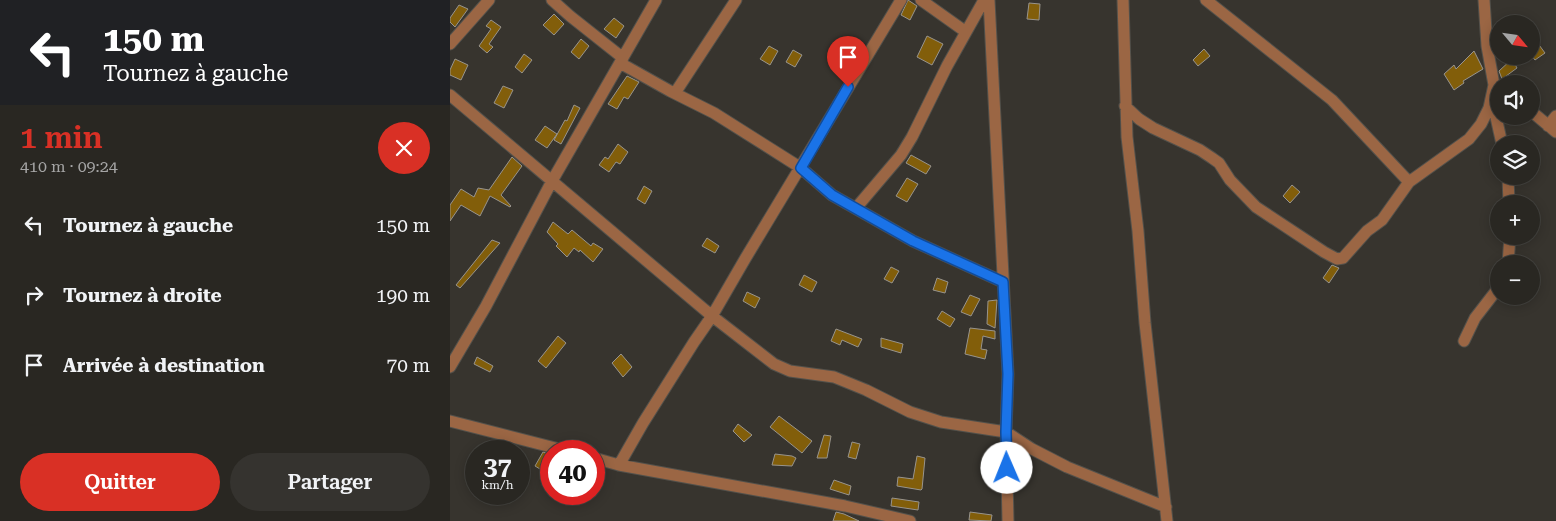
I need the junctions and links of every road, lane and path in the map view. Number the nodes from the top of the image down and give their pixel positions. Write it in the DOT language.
graph roads {
  1 [pos="488,0"];
  2 [pos="552,0"];
  3 [pos="656,0"];
  4 [pos="736,0"];
  5 [pos="901,0"];
  6 [pos="921,0"];
  7 [pos="984,0"];
  8 [pos="989,0"];
  9 [pos="1123,0"];
  10 [pos="1206,0"];
  11 [pos="1484,0"];
  12 [pos="966,32"];
  13 [pos="450,44"];
  14 [pos="621,61"];
  15 [pos="1492,75"];
  16 [pos="675,93"];
  17 [pos="450,95"];
  18 [pos="1490,102"];
  19 [pos="1125,106"];
  20 [pos="1556,116"];
  21 [pos="1540,119"];
  22 [pos="1552,129"];
  23 [pos="801,168"];
  24 [pos="552,181"];
  25 [pos="1409,182"];
  26 [pos="856,208"];
  27 [pos="1003,282"];
  28 [pos="1490,299"];
  29 [pos="712,316"];
  30 [pos="1464,341"];
  31 [pos="450,367"];
  32 [pos="450,421"];
  33 [pos="1006,432"];
  34 [pos="540,444"];
  35 [pos="605,461"];
  36 [pos="619,465"];
  37 [pos="1166,507"];
  38 [pos="880,518"];
  39 [pos="910,521"];
  40 [pos="1008,521"];
  41 [pos="1167,521"];
  1 -- 13 [label="street"];
  2 -- 14 [label="street"];
  3 -- 14 [label="street"];
  4 -- 16 [label="street"];
  5 -- 23 [label="street"];
  6 -- 12 [label="street"];
  7 -- 12 [label="street"];
  8 -- 27 [label="street"];
  9 -- 19 [label="street"];
  10 -- 25 [label="street"];
  11 -- 15 [label="street"];
  12 -- 26 [label="street"];
  14 -- 16 [label="street"];
  14 -- 24 [label="street"];
  16 -- 23 [label="street"];
  17 -- 24 [label="street"];
  18 -- 25 [label="street"];
  19 -- 25 [label="street"];
  19 -- 37 [label="street"];
  20 -- 22 [label="street"];
  21 -- 22 [label="street"];
  23 -- 26 [label="street"];
  23 -- 29 [label="street"];
  24 -- 29 [label="street"];
  24 -- 31 [label="street"];
  26 -- 27 [label="street"];
  27 -- 33 [label="street"];
  28 -- 30 [label="street"];
  29 -- 33 [label="street"];
  29 -- 36 [label="street"];
  32 -- 34 [label="street"];
  33 -- 37 [label="street"];
  33 -- 40 [label="street"];
  35 -- 36 [label="street"];
  36 -- 38 [label="street"];
  37 -- 41 [label="street"];
  38 -- 39 [label="street"];
}
